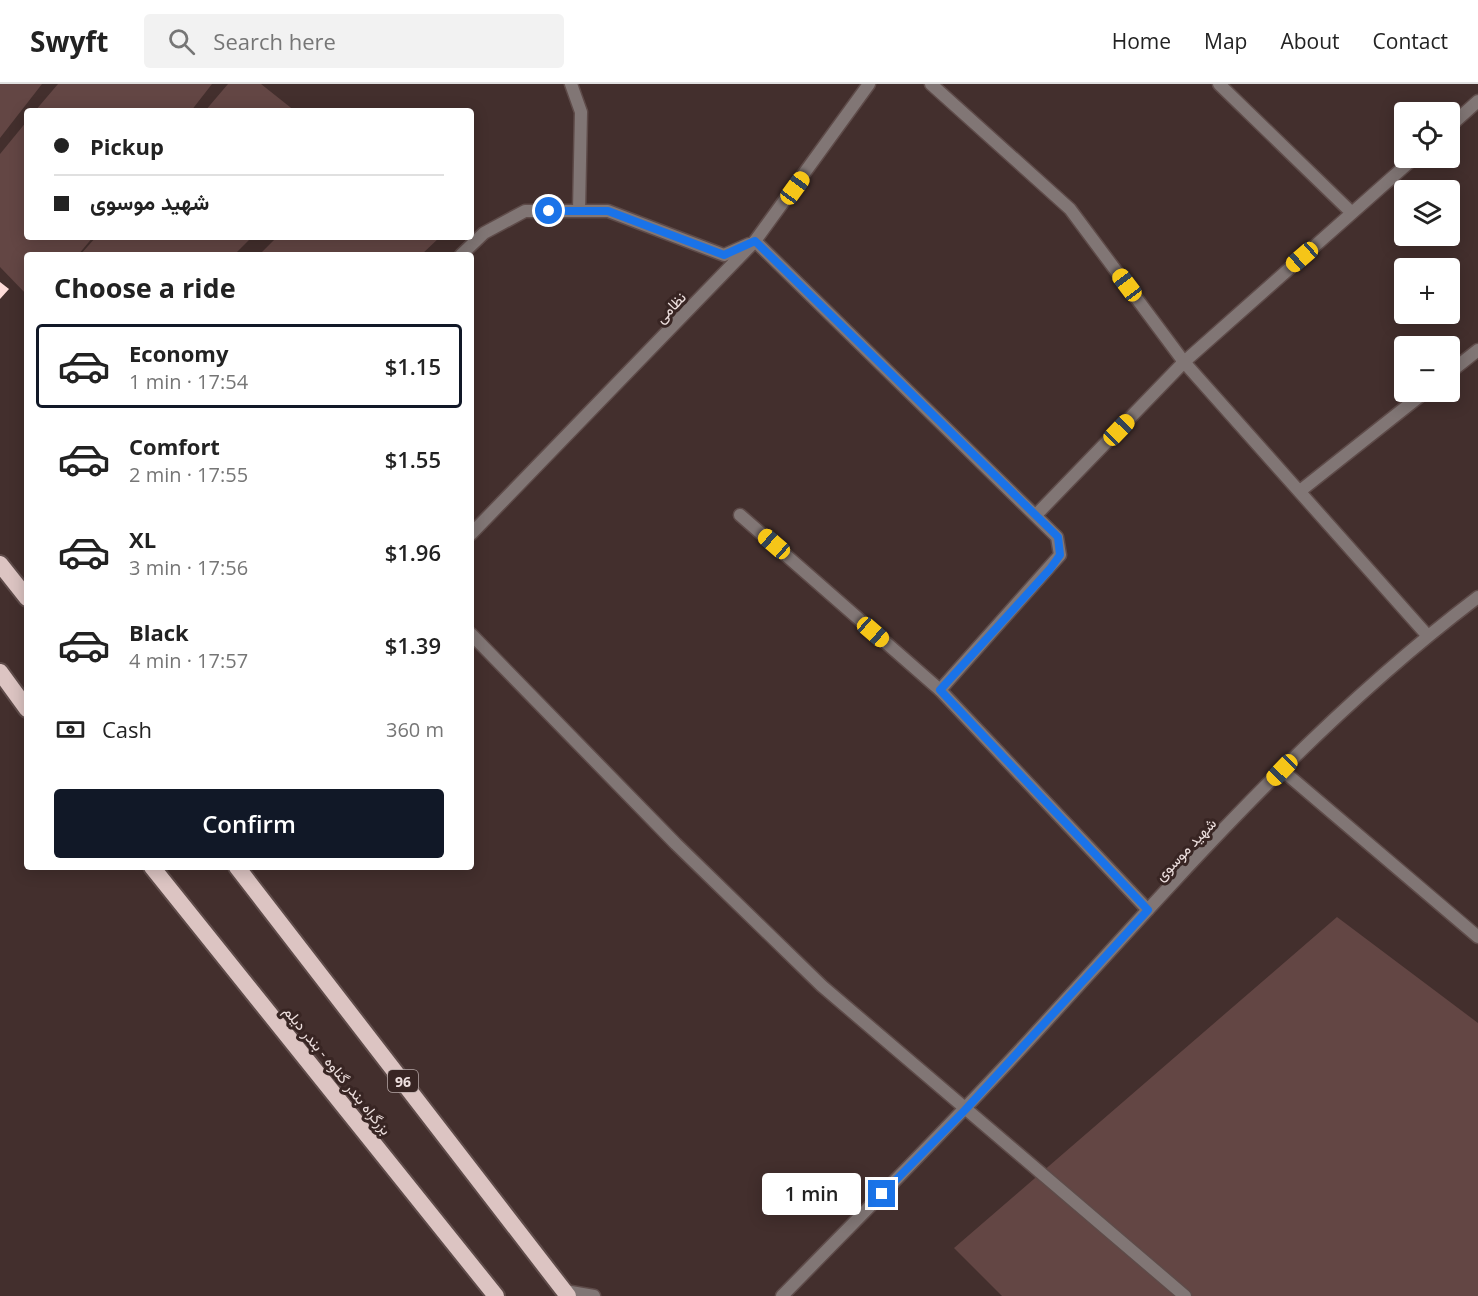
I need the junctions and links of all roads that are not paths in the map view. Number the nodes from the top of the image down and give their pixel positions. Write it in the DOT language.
graph roads {
  1 [pos="571,84"];
  2 [pos="869,84"];
  3 [pos="931,84"];
  4 [pos="1219,84"];
  5 [pos="1478,101"];
  6 [pos="1460,117"];
  7 [pos="1403,168"];
  8 [pos="579,211"];
  9 [pos="1352,213"];
  10 [pos="755,241"];
  11 [pos="464,252"];
  12 [pos="1478,350"];
  13 [pos="1184,362"];
  14 [pos="1460,364"];
  15 [pos="1412,402"];
  16 [pos="1300,491"];
  17 [pos="1036,514"];
  18 [pos="740,515"];
  19 [pos="474,531"];
  20 [pos="0,564"];
  21 [pos="24,594"];
  22 [pos="1478,597"];
  23 [pos="1427,635"];
  24 [pos="474,637"];
  25 [pos="0,672"];
  26 [pos="940,690"];
  27 [pos="24,705"];
  28 [pos="1282,770"];
  29 [pos="154,870"];
  30 [pos="239,870"];
  31 [pos="1148,910"];
  32 [pos="1478,937"];
  33 [pos="965,1110"];
  34 [pos="566,1294"];
  35 [pos="496,1296"];
  36 [pos="594,1296"];
  37 [pos="782,1296"];
  38 [pos="1185,1296"];
  1 -- 8 [label="street"];
  2 -- 10 [label="street, نظامی"];
  3 -- 13 [label="street"];
  4 -- 9 [label="street"];
  5 -- 6 [label="street"];
  7 -- 9 [label="street"];
  8 -- 10 [label="street"];
  8 -- 11 [label="street"];
  9 -- 13 [label="street"];
  10 -- 17 [label="street"];
  10 -- 19 [label="street, نظامی"];
  12 -- 14 [label="street"];
  13 -- 16 [label="street"];
  13 -- 17 [label="street"];
  15 -- 16 [label="street"];
  16 -- 23 [label="street"];
  17 -- 26 [label="street"];
  18 -- 26 [label="street"];
  20 -- 21 [label="highway"];
  22 -- 23 [label="street, شهید موسوی"];
  23 -- 28 [label="street, شهید موسوی"];
  24 -- 33 [label="street"];
  25 -- 27 [label="highway"];
  26 -- 31 [label="street"];
  28 -- 31 [label="street, شهید موسوی"];
  28 -- 32 [label="street"];
  29 -- 35 [label="highway, بزرگراه بندر گناوه - بندر دیلم"];
  30 -- 34 [label="highway, 96"];
  31 -- 33 [label="street, شهید موسوی"];
  33 -- 37 [label="street, شهید موسوی"];
  33 -- 38 [label="street"];
  34 -- 36 [label="street"];
}
